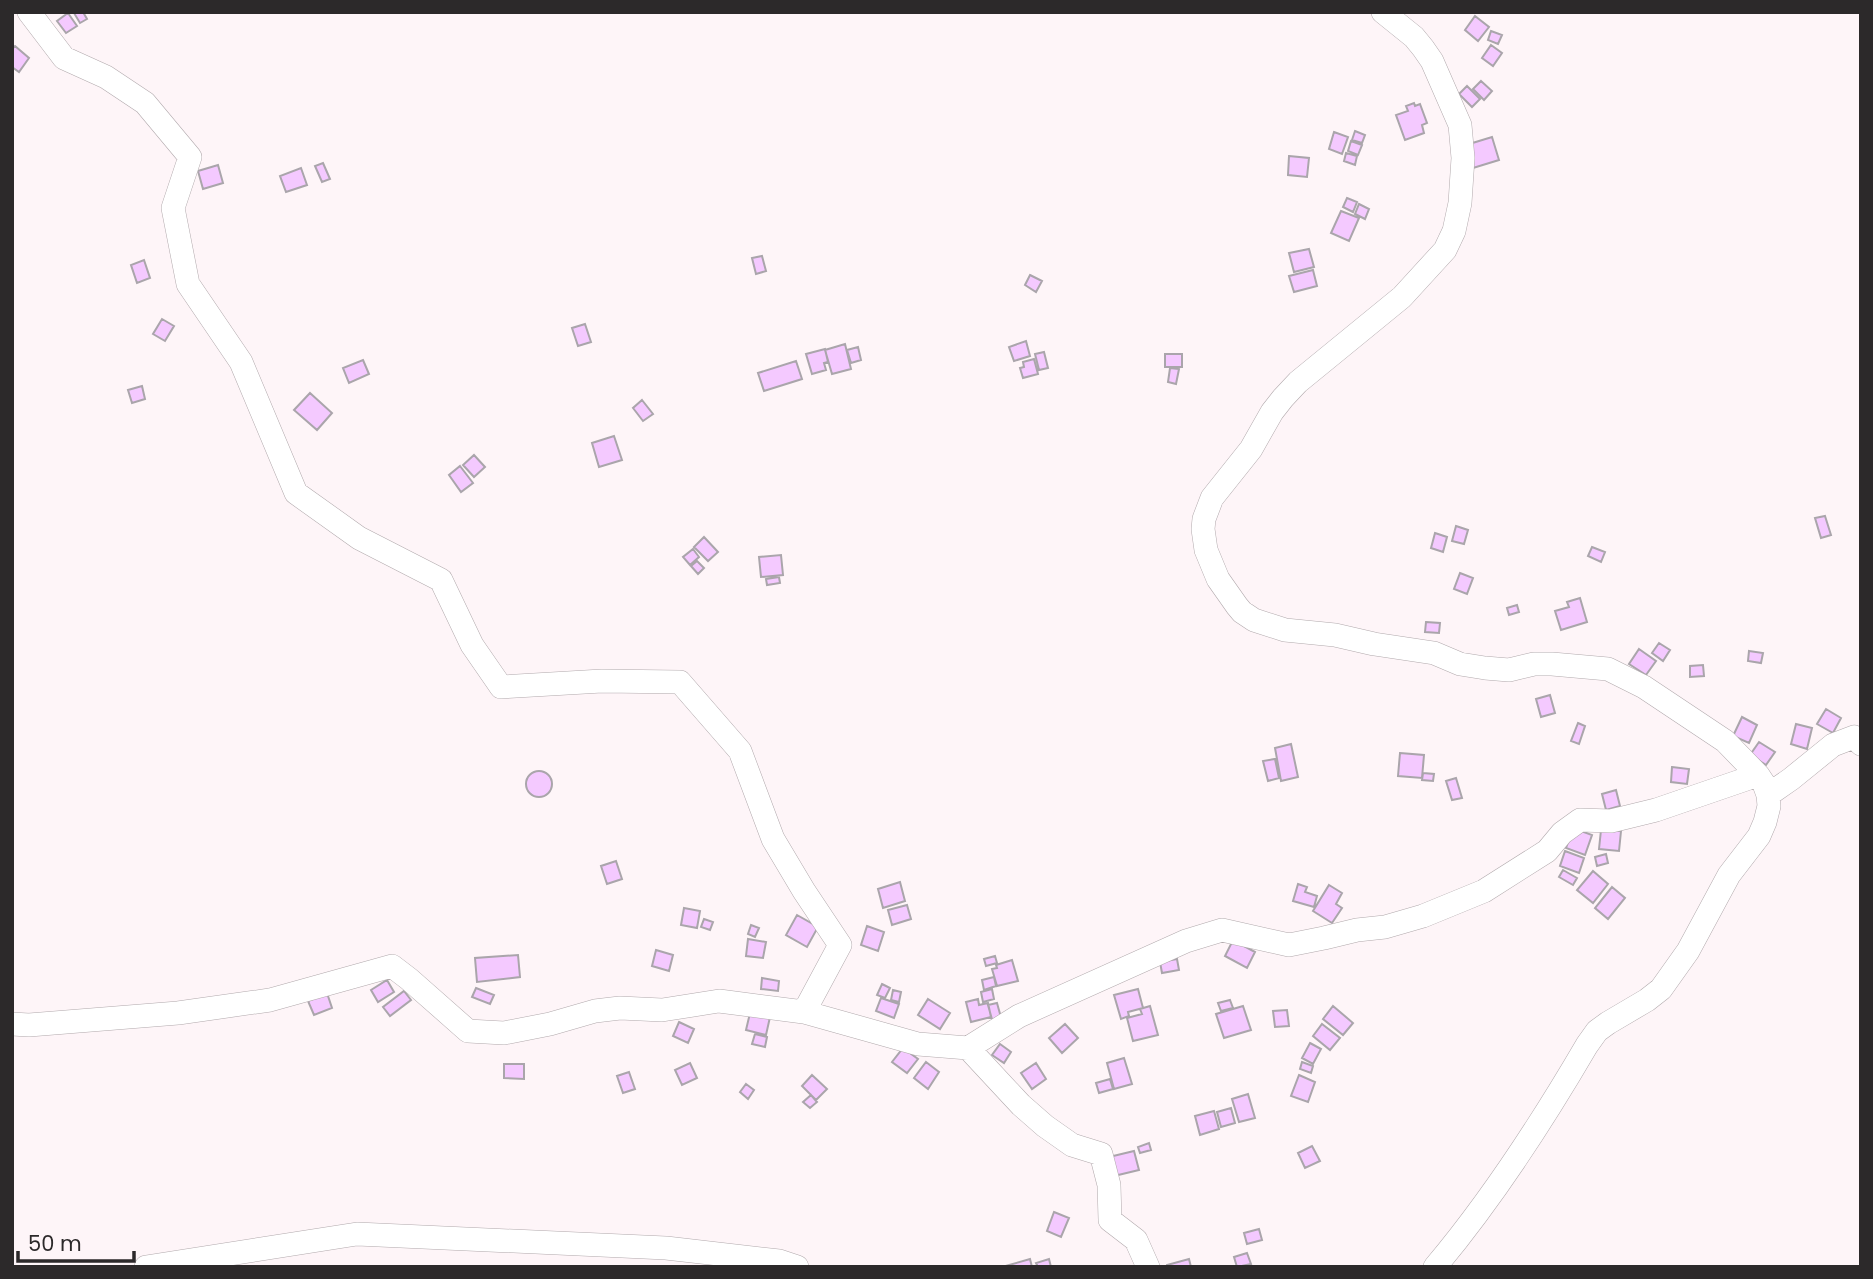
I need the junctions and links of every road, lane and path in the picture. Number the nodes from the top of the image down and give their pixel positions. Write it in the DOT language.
graph roads {
  1 [pos="30,12"];
  2 [pos="1383,12"];
  3 [pos="1861,744"];
  4 [pos="1763,785"];
  5 [pos="804,1012"];
  6 [pos="12,1024"];
  7 [pos="968,1048"];
  8 [pos="146,1267"];
  9 [pos="797,1267"];
  10 [pos="1148,1267"];
  11 [pos="1435,1267"];
  1 -- 5 [label="street"];
  2 -- 4 [label="street"];
  3 -- 4 [label="street"];
  4 -- 7 [label="street"];
  4 -- 11 [label="street"];
  5 -- 6 [label="street"];
  5 -- 7 [label="street"];
  7 -- 10 [label="street"];
  8 -- 9 [label="street"];
}
